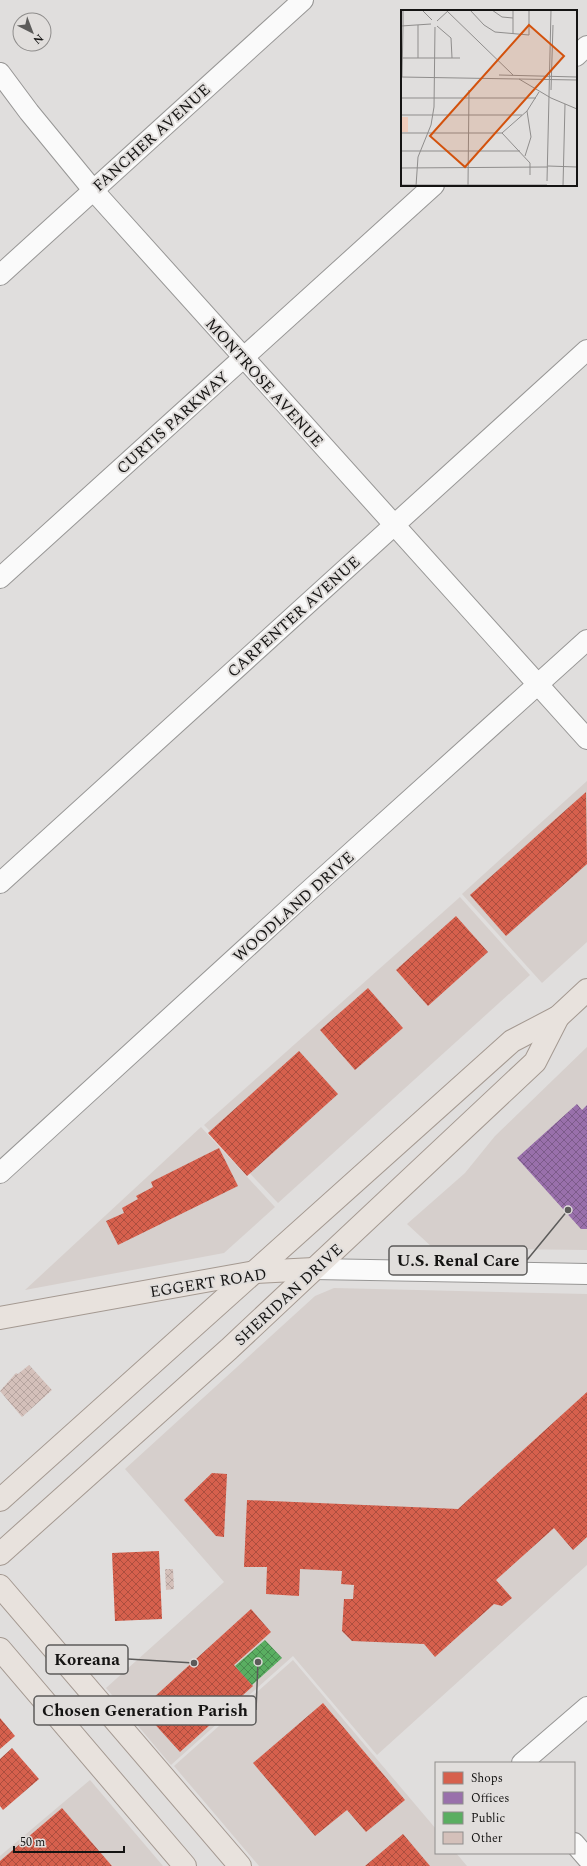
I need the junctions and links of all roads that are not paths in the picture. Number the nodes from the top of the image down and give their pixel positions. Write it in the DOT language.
graph roads {
  1 [pos="303,0"];
  2 [pos="587,46"];
  3 [pos="577,55"];
  4 [pos="0,73"];
  5 [pos="433,186"];
  6 [pos="93,190"];
  7 [pos="0,275"];
  8 [pos="587,350"];
  9 [pos="243,357"];
  10 [pos="394,524"];
  11 [pos="0,578"];
  12 [pos="587,640"];
  13 [pos="538,684"];
  14 [pos="587,739"];
  15 [pos="0,883"];
  16 [pos="587,990"];
  17 [pos="558,1017"];
  18 [pos="0,1173"];
  19 [pos="314,1269"];
  20 [pos="255,1272"];
  21 [pos="587,1274"];
  22 [pos="0,1318"];
  23 [pos="0,1500"];
  24 [pos="0,1554"];
  25 [pos="0,1586"];
  26 [pos="0,1649"];
  27 [pos="587,1707"];
  28 [pos="523,1762"];
  29 [pos="575,1844"];
  30 [pos="587,1858"];
  31 [pos="186,1866"];
  32 [pos="240,1866"];
  1 -- 6 [label="street, FANCHER AVENUE"];
  2 -- 3 [label="street"];
  4 -- 6 [label="street, MONTROSE AVENUE"];
  5 -- 9 [label="street, CURTIS PARKWAY"];
  6 -- 7 [label="street, FANCHER AVENUE"];
  6 -- 9 [label="street, MONTROSE AVENUE"];
  8 -- 10 [label="street, CARPENTER AVENUE"];
  9 -- 10 [label="street, MONTROSE AVENUE"];
  9 -- 11 [label="street, CURTIS PARKWAY"];
  10 -- 13 [label="street, MONTROSE AVENUE"];
  10 -- 15 [label="street, CARPENTER AVENUE"];
  12 -- 13 [label="street, WOODLAND DRIVE"];
  13 -- 14 [label="street, MONTROSE AVENUE"];
  13 -- 18 [label="street, WOODLAND DRIVE"];
  16 -- 17 [label="main road, SHERIDAN DRIVE"];
  17 -- 19 [label="main road, SHERIDAN DRIVE"];
  17 -- 20 [label="main road, SHERIDAN DRIVE"];
  19 -- 20 [label="main road, EGGERT ROAD"];
  19 -- 21 [label="street, EGGERT ROAD"];
  19 -- 24 [label="main road, SHERIDAN DRIVE"];
  20 -- 22 [label="main road, EGGERT ROAD"];
  20 -- 23 [label="main road, SHERIDAN DRIVE"];
  25 -- 32 [label="main road"];
  26 -- 31 [label="main road"];
  27 -- 28 [label="street"];
  29 -- 30 [label="street"];
}
